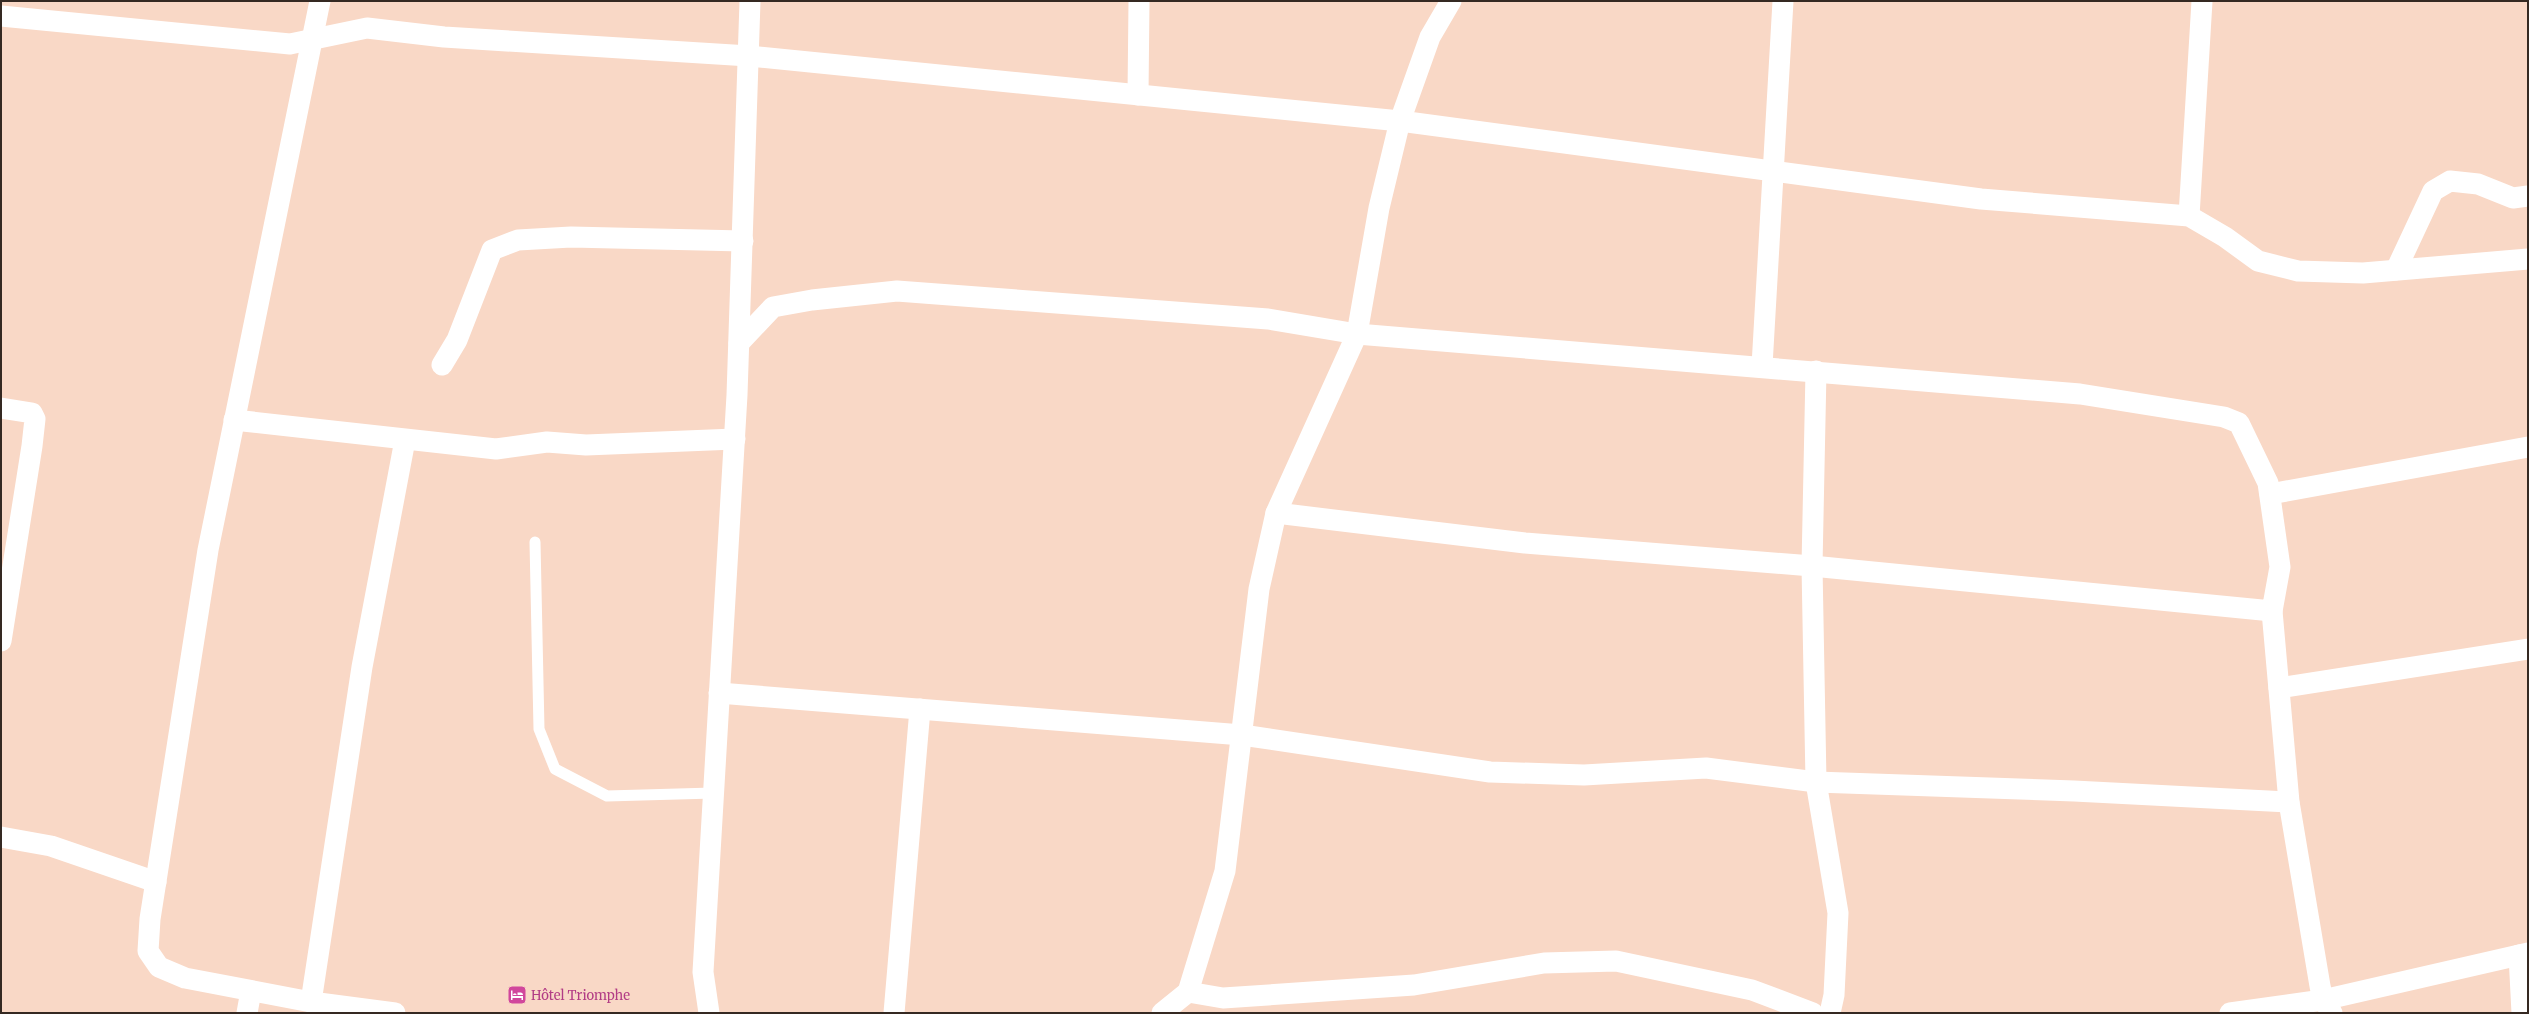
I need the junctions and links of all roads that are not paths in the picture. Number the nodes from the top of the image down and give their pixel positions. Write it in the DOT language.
graph roads {
  1 [pos="320,1"];
  2 [pos="750,1"];
  3 [pos="1139,1"];
  4 [pos="1451,1"];
  5 [pos="1783,1"];
  6 [pos="2202,1"];
  7 [pos="1,16"];
  8 [pos="312,38"];
  9 [pos="749,56"];
  10 [pos="1138,95"];
  11 [pos="1400,121"];
  12 [pos="1773,171"];
  13 [pos="2528,196"];
  14 [pos="2189,216"];
  15 [pos="743,241"];
  16 [pos="2528,259"];
  17 [pos="2396,270"];
  18 [pos="1357,334"];
  19 [pos="739,343"];
  20 [pos="442,365"];
  21 [pos="1762,366"];
  22 [pos="1816,371"];
  23 [pos="1,408"];
  24 [pos="234,420"];
  25 [pos="735,438"];
  26 [pos="405,440"];
  27 [pos="2528,447"];
  28 [pos="2270,494"];
  29 [pos="1276,513"];
  30 [pos="535,542"];
  31 [pos="1812,566"];
  32 [pos="2272,611"];
  33 [pos="1,641"];
  34 [pos="2528,649"];
  35 [pos="2279,688"];
  36 [pos="719,693"];
  37 [pos="920,709"];
  38 [pos="1242,735"];
  39 [pos="1816,782"];
  40 [pos="714,793"];
  41 [pos="2289,802"];
  42 [pos="1,837"];
  43 [pos="156,882"];
  44 [pos="2524,954"];
  45 [pos="251,991"];
  46 [pos="1188,992"];
  47 [pos="310,1002"];
  48 [pos="1222,1005"];
  49 [pos="2328,1006"];
  50 [pos="247,1013"];
  51 [pos="395,1013"];
  52 [pos="709,1013"];
  53 [pos="894,1013"];
  54 [pos="1162,1013"];
  55 [pos="1813,1013"];
  56 [pos="1830,1013"];
  57 [pos="2230,1013"];
  58 [pos="2522,1013"];
  1 -- 8 [label="street"];
  2 -- 9 [label="street"];
  3 -- 10 [label="street"];
  4 -- 11 [label="street"];
  5 -- 12 [label="street"];
  6 -- 14 [label="street"];
  7 -- 8 [label="street"];
  8 -- 9 [label="street"];
  8 -- 24 [label="street"];
  9 -- 10 [label="street"];
  9 -- 15 [label="street"];
  10 -- 11 [label="street"];
  11 -- 12 [label="street"];
  11 -- 18 [label="street"];
  12 -- 14 [label="street"];
  12 -- 21 [label="street"];
  13 -- 17 [label="street"];
  14 -- 17 [label="street"];
  15 -- 19 [label="street"];
  15 -- 20 [label="street"];
  16 -- 17 [label="street"];
  18 -- 19 [label="street"];
  18 -- 21 [label="street"];
  18 -- 29 [label="street"];
  19 -- 25 [label="street"];
  21 -- 22 [label="street"];
  22 -- 28 [label="street"];
  22 -- 31 [label="street"];
  23 -- 33 [label="street"];
  24 -- 26 [label="street"];
  24 -- 43 [label="street"];
  25 -- 26 [label="street"];
  25 -- 36 [label="street"];
  26 -- 47 [label="street"];
  27 -- 28 [label="street"];
  28 -- 32 [label="street"];
  29 -- 31 [label="street"];
  29 -- 38 [label="street"];
  30 -- 40 [label="lane"];
  31 -- 32 [label="street"];
  31 -- 39 [label="street"];
  32 -- 35 [label="street"];
  34 -- 35 [label="street"];
  35 -- 41 [label="street"];
  36 -- 37 [label="street"];
  36 -- 40 [label="street"];
  37 -- 38 [label="street"];
  37 -- 53 [label="street"];
  38 -- 39 [label="street"];
  38 -- 46 [label="street"];
  39 -- 41 [label="street"];
  39 -- 56 [label="street"];
  40 -- 52 [label="street"];
  41 -- 49 [label="street"];
  42 -- 43 [label="street"];
  43 -- 45 [label="street"];
  44 -- 49 [label="street"];
  44 -- 58 [label="street"];
  45 -- 47 [label="street"];
  45 -- 50 [label="street"];
  46 -- 48 [label="street"];
  46 -- 54 [label="street"];
  47 -- 51 [label="street"];
  48 -- 55 [label="street"];
  49 -- 57 [label="street"];
}
